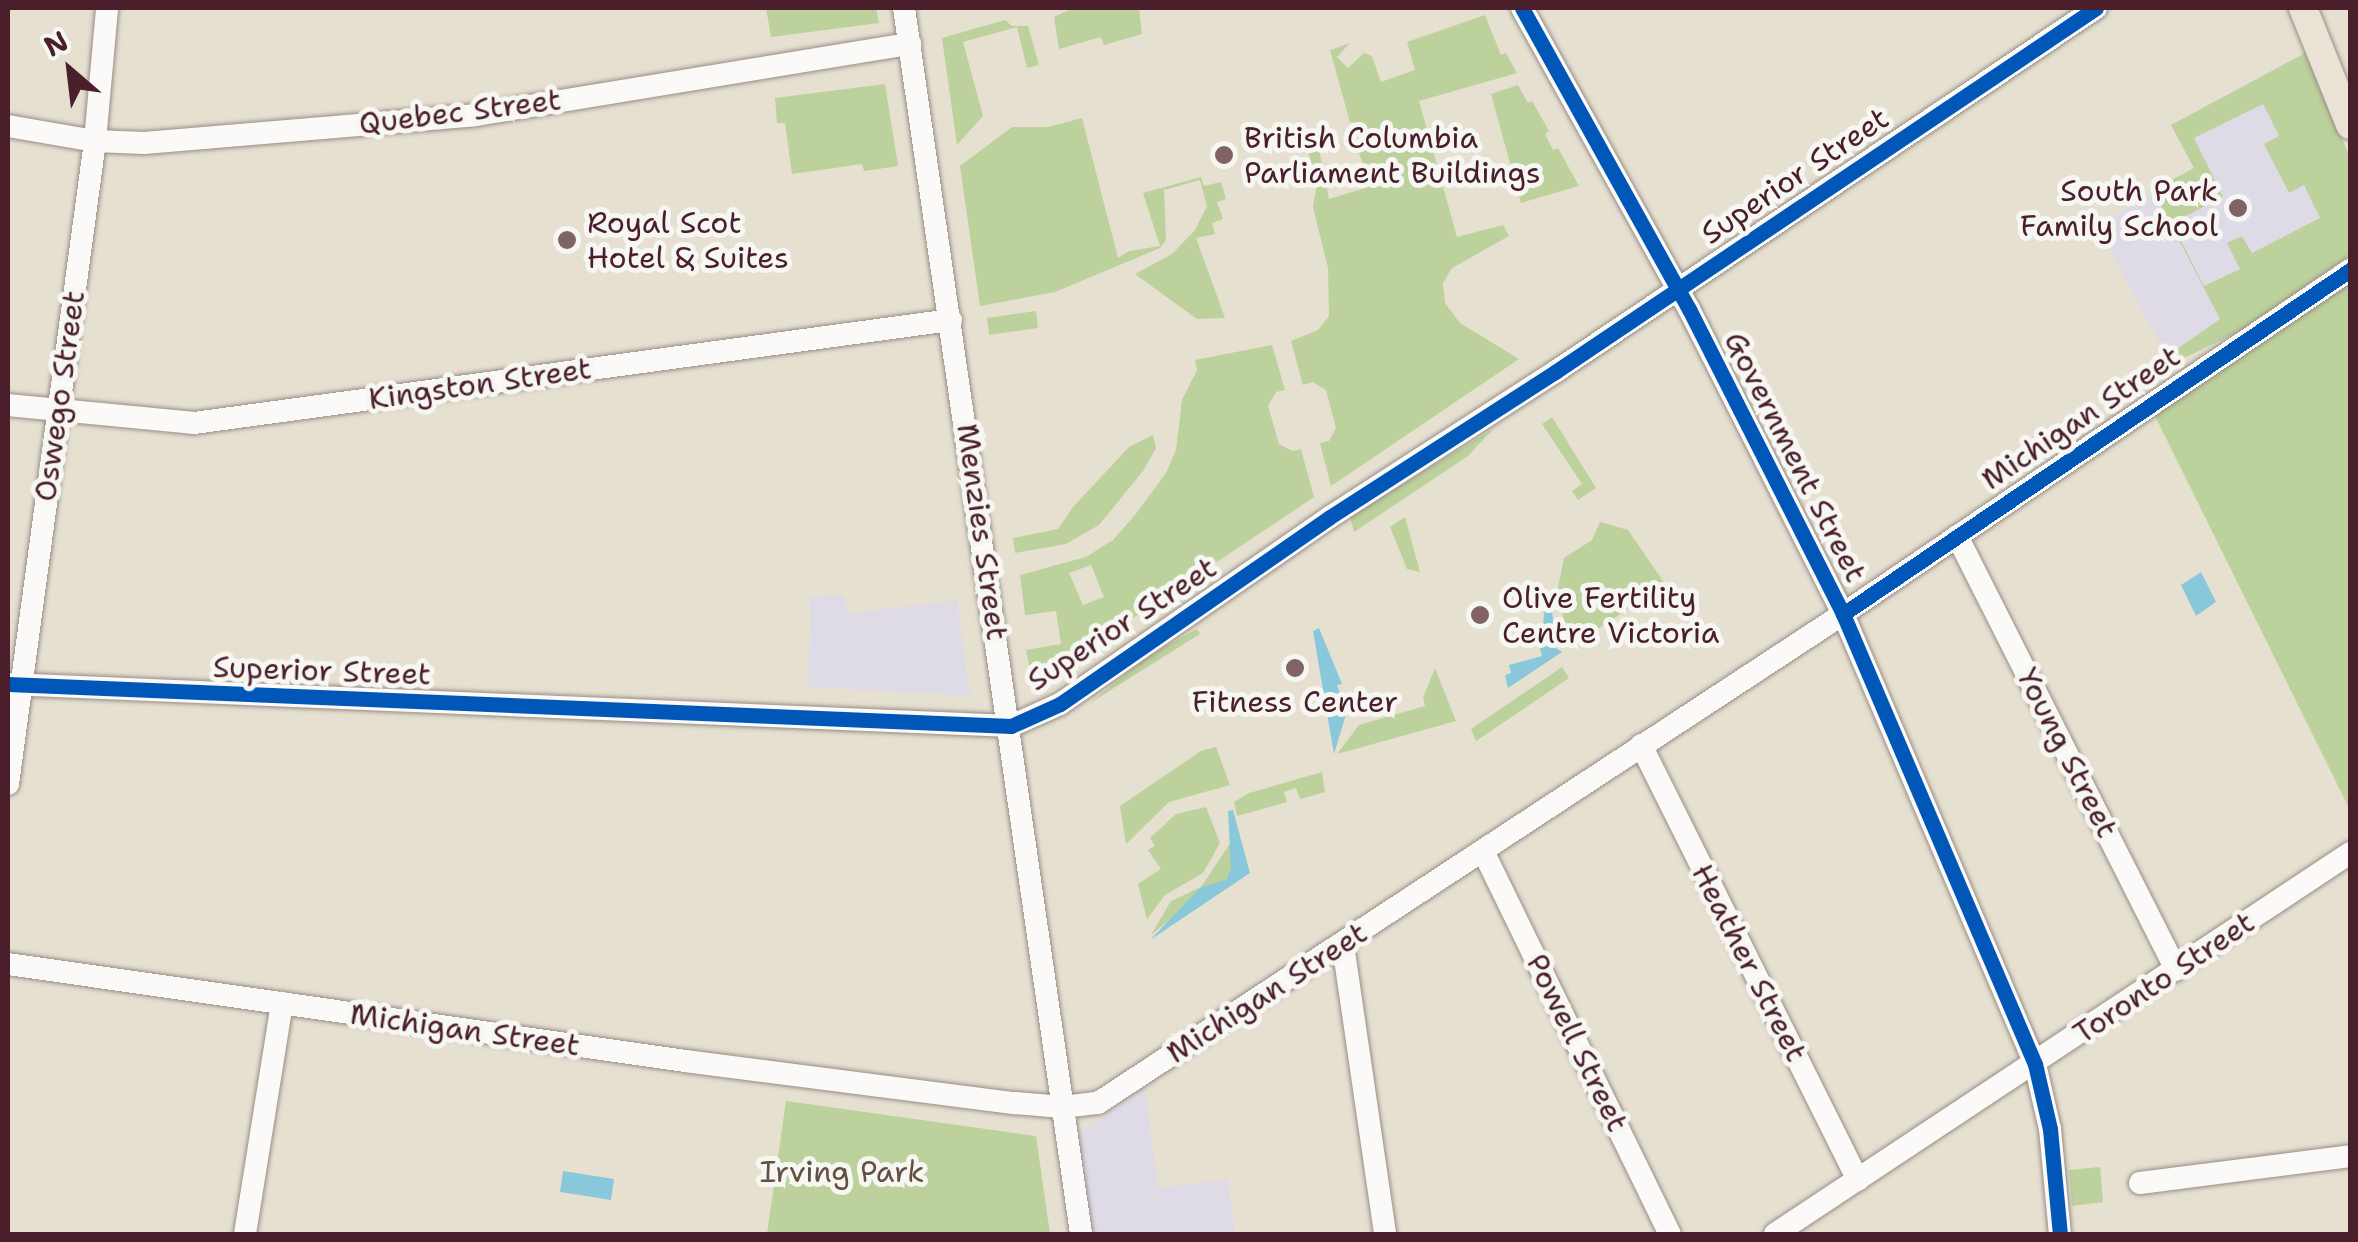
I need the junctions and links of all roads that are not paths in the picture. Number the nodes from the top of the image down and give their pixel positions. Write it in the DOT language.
graph roads {
  1 [pos="108,8"];
  2 [pos="904,8"];
  3 [pos="1522,8"];
  4 [pos="2096,8"];
  5 [pos="2303,8"];
  6 [pos="910,44"];
  7 [pos="8,126"];
  8 [pos="2350,126"];
  9 [pos="95,140"];
  10 [pos="2350,270"];
  11 [pos="1677,288"];
  12 [pos="951,320"];
  13 [pos="8,405"];
  14 [pos="57,412"];
  15 [pos="1957,536"];
  16 [pos="1844,614"];
  17 [pos="14,685"];
  18 [pos="1011,726"];
  19 [pos="1641,745"];
  20 [pos="8,784"];
  21 [pos="1483,851"];
  22 [pos="2350,853"];
  23 [pos="1343,945"];
  24 [pos="8,964"];
  25 [pos="2176,970"];
  26 [pos="282,1003"];
  27 [pos="2036,1064"];
  28 [pos="1062,1107"];
  29 [pos="2350,1156"];
  30 [pos="1858,1180"];
  31 [pos="2140,1183"];
  32 [pos="245,1234"];
  33 [pos="1080,1234"];
  34 [pos="1385,1234"];
  35 [pos="1670,1234"];
  36 [pos="1776,1234"];
  37 [pos="2060,1234"];
  1 -- 9 [label="street, Oswego Street"];
  2 -- 6 [label="street, Menzies Street"];
  3 -- 11 [label="street, Government Street"];
  4 -- 11 [label="street, Superior Street"];
  5 -- 8 [label="main road"];
  6 -- 9 [label="street, Quebec Street"];
  6 -- 12 [label="street, Menzies Street"];
  7 -- 9 [label="street, Quebec Street"];
  9 -- 14 [label="street, Oswego Street"];
  10 -- 15 [label="street, Michigan Street"];
  11 -- 16 [label="street, Government Street"];
  11 -- 18 [label="street, Superior Street"];
  12 -- 14 [label="street, Kingston Street"];
  12 -- 18 [label="street, Menzies Street"];
  13 -- 14 [label="street, Kingston Street"];
  14 -- 17 [label="street, Oswego Street"];
  15 -- 16 [label="street, Michigan Street"];
  15 -- 25 [label="street, Young Street"];
  16 -- 19 [label="street, Michigan Street"];
  16 -- 27 [label="street, Government Street"];
  17 -- 18 [label="street, Superior Street"];
  17 -- 20 [label="street, Oswego Street"];
  18 -- 28 [label="street, Menzies Street"];
  19 -- 21 [label="street, Michigan Street"];
  19 -- 30 [label="street, Heather Street"];
  21 -- 23 [label="street, Michigan Street"];
  21 -- 35 [label="street, Powell Street"];
  22 -- 25 [label="street, Toronto Street"];
  23 -- 28 [label="street, Michigan Street"];
  23 -- 34 [label="street"];
  24 -- 26 [label="street, Michigan Street"];
  25 -- 27 [label="street, Toronto Street"];
  26 -- 28 [label="street, Michigan Street"];
  26 -- 32 [label="street"];
  27 -- 30 [label="street, Toronto Street"];
  27 -- 37 [label="street, Government Street"];
  28 -- 33 [label="street, Menzies Street"];
  29 -- 31 [label="street"];
  30 -- 36 [label="street, Toronto Street"];
}
